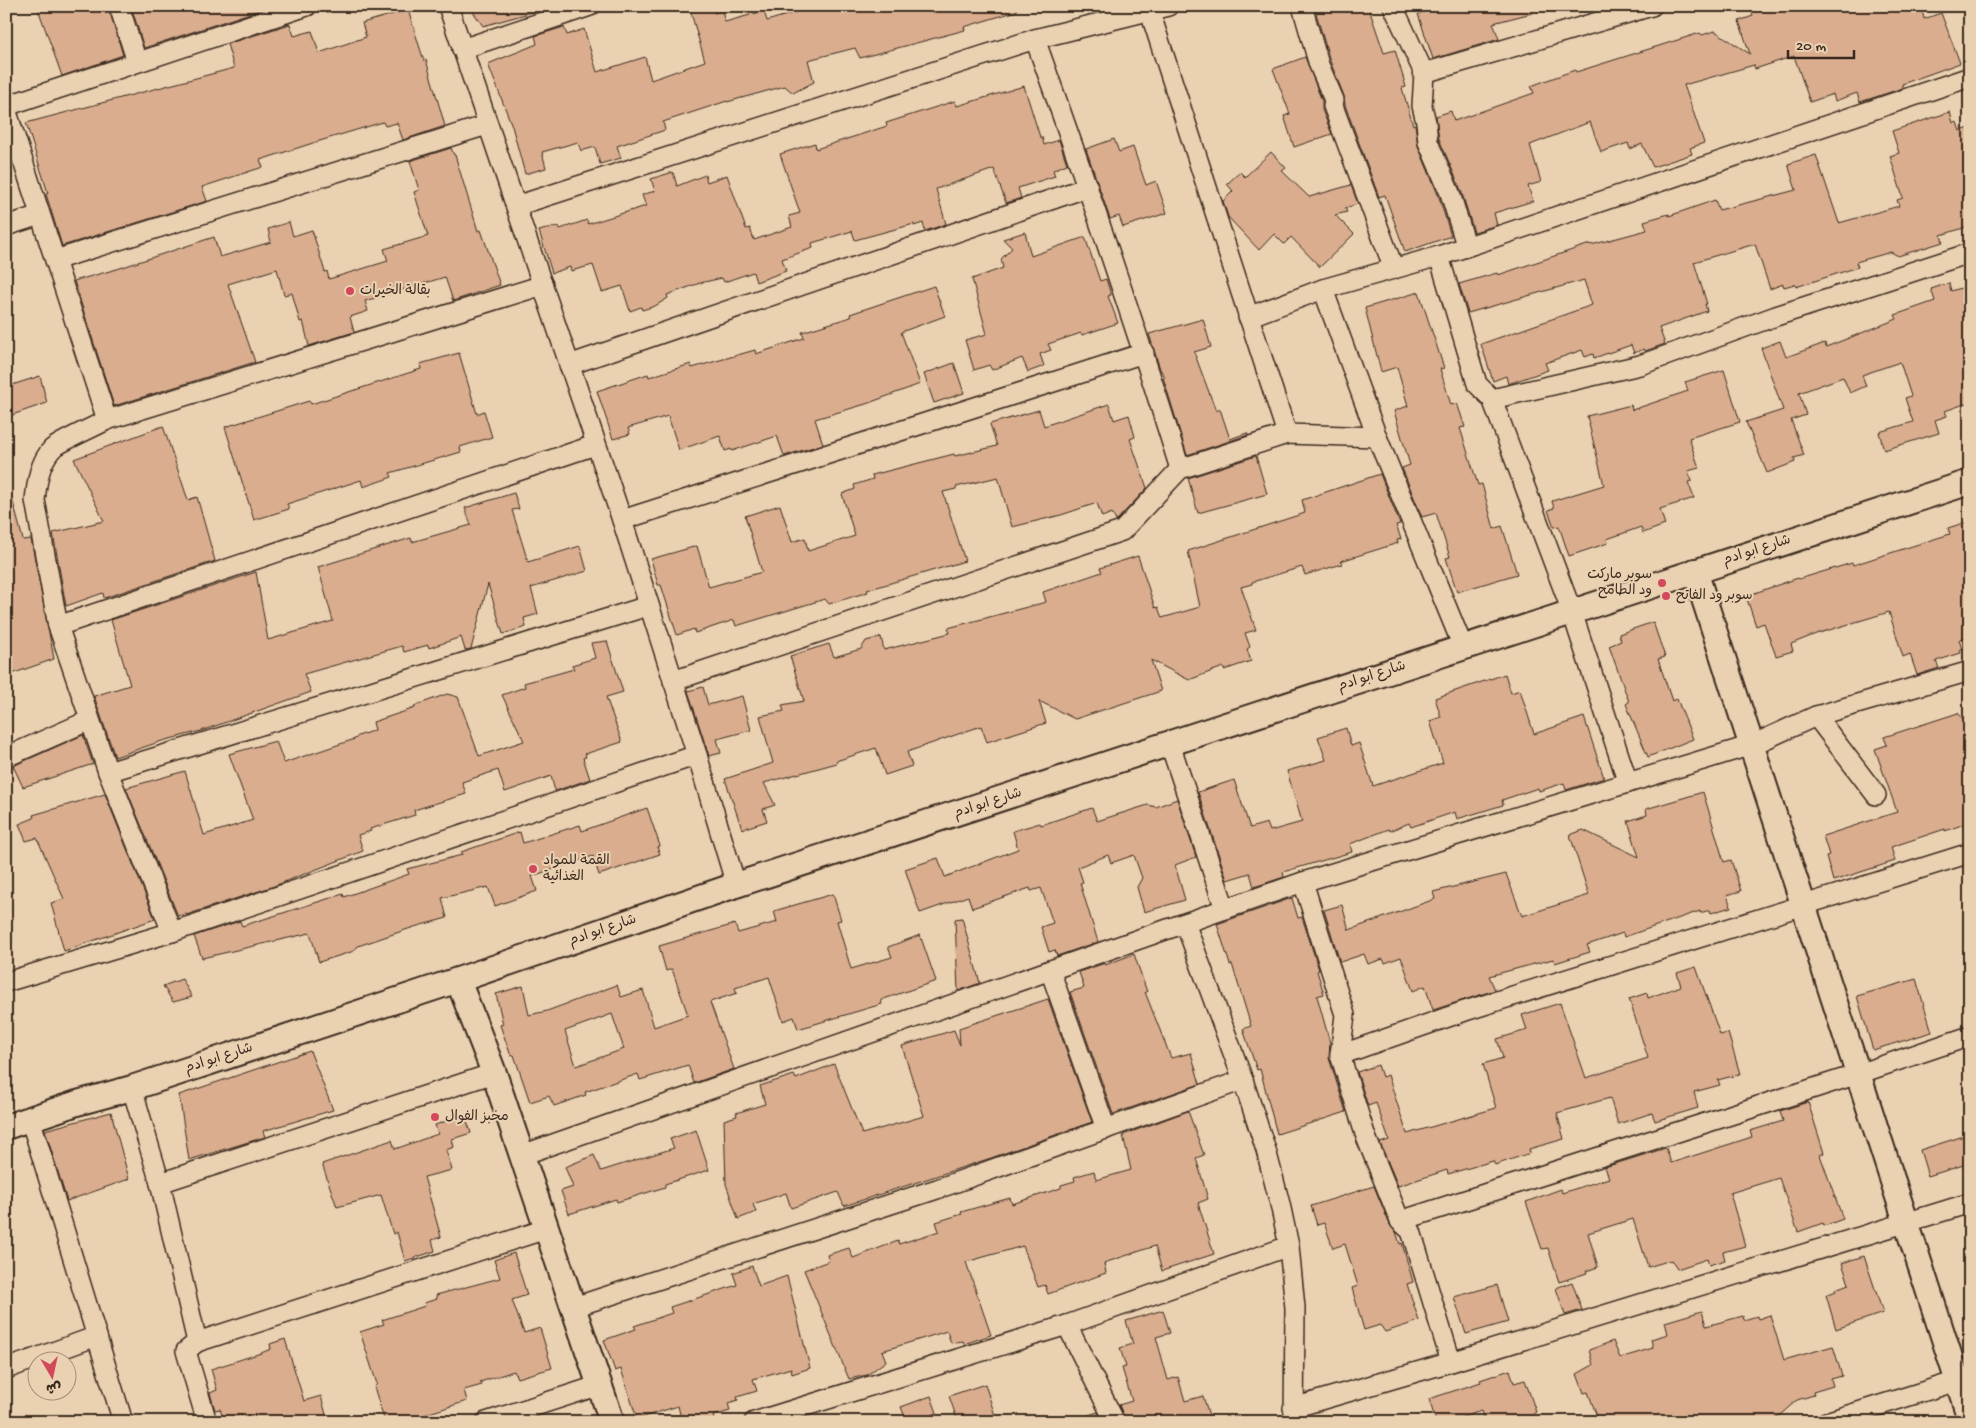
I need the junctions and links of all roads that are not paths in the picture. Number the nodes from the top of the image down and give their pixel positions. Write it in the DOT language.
graph roads {
  1 [pos="119,6"];
  2 [pos="307,6"];
  3 [pos="448,6"];
  4 [pos="590,6"];
  5 [pos="1302,6"];
  6 [pos="1393,6"];
  7 [pos="1652,6"];
  8 [pos="1155,8"];
  9 [pos="1035,39"];
  10 [pos="462,49"];
  11 [pos="137,62"];
  12 [pos="1424,72"];
  13 [pos="1970,77"];
  14 [pos="6,107"];
  15 [pos="487,125"];
  16 [pos="1088,187"];
  17 [pos="516,206"];
  18 [pos="40,215"];
  19 [pos="6,226"];
  20 [pos="1466,246"];
  21 [pos="1970,252"];
  22 [pos="1439,256"];
  23 [pos="55,260"];
  24 [pos="1394,270"];
  25 [pos="543,284"];
  26 [pos="1323,289"];
  27 [pos="1248,317"];
  28 [pos="1144,353"];
  29 [pos="569,365"];
  30 [pos="1492,399"];
  31 [pos="107,420"];
  32 [pos="1287,434"];
  33 [pos="1377,437"];
  34 [pos="595,445"];
  35 [pos="1180,469"];
  36 [pos="1970,482"];
  37 [pos="622,520"];
  38 [pos="1695,572"];
  39 [pos="648,606"];
  40 [pos="1572,612"];
  41 [pos="58,626"];
  42 [pos="1462,647"];
  43 [pos="1970,671"];
  44 [pos="673,681"];
  45 [pos="1816,716"];
  46 [pos="90,720"];
  47 [pos="1170,744"];
  48 [pos="1752,745"];
  49 [pos="697,755"];
  50 [pos="6,757"];
  51 [pos="108,772"];
  52 [pos="1628,783"];
  53 [pos="1876,795"];
  54 [pos="1970,853"];
  55 [pos="1303,882"];
  56 [pos="736,885"];
  57 [pos="1804,905"];
  58 [pos="1225,909"];
  59 [pos="1185,923"];
  60 [pos="172,932"];
  61 [pos="1050,970"];
  62 [pos="458,980"];
  63 [pos="6,982"];
  64 [pos="1970,1036"];
  65 [pos="1340,1055"];
  66 [pos="494,1073"];
  67 [pos="1858,1074"];
  68 [pos="1243,1080"];
  69 [pos="132,1088"];
  70 [pos="30,1118"];
  71 [pos="6,1127"];
  72 [pos="1106,1129"];
  73 [pos="522,1156"];
  74 [pos="160,1183"];
  75 [pos="1970,1203"];
  76 [pos="1400,1221"];
  77 [pos="1907,1224"];
  78 [pos="546,1228"];
  79 [pos="1289,1246"];
  80 [pos="574,1307"];
  81 [pos="1067,1325"];
  82 [pos="97,1336"];
  83 [pos="197,1342"];
  84 [pos="1451,1362"];
  85 [pos="6,1369"];
  86 [pos="1964,1379"];
  87 [pos="600,1385"];
  88 [pos="1293,1415"];
  89 [pos="1970,1419"];
  90 [pos="123,1422"];
  91 [pos="207,1422"];
  92 [pos="486,1422"];
  93 [pos="612,1422"];
  94 [pos="754,1422"];
  95 [pos="1115,1422"];
  96 [pos="1826,1422"];
  1 -- 11 [label="street"];
  2 -- 11 [label="street"];
  3 -- 10 [label="street"];
  4 -- 10 [label="street"];
  5 -- 24 [label="street"];
  6 -- 12 [label="street"];
  7 -- 12 [label="street"];
  8 -- 9 [label="street"];
  8 -- 27 [label="street"];
  9 -- 16 [label="street"];
  9 -- 17 [label="street"];
  10 -- 15 [label="street"];
  11 -- 14 [label="street"];
  12 -- 20 [label="street"];
  13 -- 20 [label="street"];
  14 -- 18 [label="street"];
  15 -- 17 [label="street"];
  15 -- 23 [label="street"];
  16 -- 28 [label="street"];
  16 -- 29 [label="street"];
  17 -- 25 [label="street"];
  18 -- 19 [label="street"];
  18 -- 23 [label="street"];
  20 -- 22 [label="street"];
  21 -- 30 [label="street"];
  22 -- 24 [label="street"];
  22 -- 30 [label="street"];
  23 -- 31 [label="street"];
  24 -- 26 [label="street"];
  25 -- 29 [label="street"];
  25 -- 31 [label="street"];
  26 -- 27 [label="street"];
  26 -- 33 [label="street"];
  27 -- 32 [label="street"];
  28 -- 35 [label="street"];
  28 -- 37 [label="street"];
  29 -- 34 [label="street"];
  30 -- 40 [label="street"];
  31 -- 41 [label="street"];
  32 -- 33 [label="street"];
  32 -- 35 [label="street"];
  33 -- 42 [label="street"];
  34 -- 37 [label="street"];
  34 -- 41 [label="street"];
  35 -- 44 [label="street"];
  36 -- 38 [label="street, شارع ابو ادم"];
  37 -- 39 [label="street"];
  38 -- 40 [label="street, شارع ابو ادم"];
  38 -- 48 [label="street"];
  39 -- 44 [label="street"];
  39 -- 51 [label="street"];
  40 -- 42 [label="street, شارع ابو ادم"];
  40 -- 52 [label="street"];
  41 -- 46 [label="street"];
  42 -- 47 [label="street, شارع ابو ادم"];
  43 -- 45 [label="street"];
  44 -- 49 [label="street"];
  45 -- 48 [label="street"];
  45 -- 53 [label="street"];
  46 -- 50 [label="street"];
  46 -- 51 [label="street"];
  47 -- 56 [label="street, شارع ابو ادم"];
  47 -- 58 [label="street"];
  48 -- 52 [label="street"];
  48 -- 57 [label="street"];
  49 -- 56 [label="street"];
  49 -- 60 [label="street"];
  51 -- 60 [label="street"];
  52 -- 55 [label="street"];
  54 -- 57 [label="street"];
  55 -- 58 [label="street"];
  55 -- 65 [label="street"];
  56 -- 62 [label="street, شارع ابو ادم"];
  57 -- 65 [label="street"];
  57 -- 67 [label="street"];
  58 -- 59 [label="street"];
  59 -- 61 [label="street"];
  59 -- 68 [label="street"];
  60 -- 63 [label="street"];
  61 -- 72 [label="street"];
  61 -- 73 [label="street"];
  62 -- 66 [label="street"];
  62 -- 69 [label="street, شارع ابو ادم"];
  64 -- 67 [label="street"];
  65 -- 76 [label="street"];
  66 -- 73 [label="street"];
  66 -- 74 [label="street"];
  67 -- 76 [label="street"];
  67 -- 77 [label="street"];
  68 -- 72 [label="street"];
  68 -- 79 [label="street"];
  69 -- 70 [label="street, شارع ابو ادم"];
  69 -- 74 [label="street"];
  70 -- 71 [label="street, شارع ابو ادم"];
  70 -- 82 [label="street"];
  72 -- 80 [label="street"];
  73 -- 78 [label="street"];
  74 -- 83 [label="street"];
  75 -- 77 [label="street"];
  76 -- 84 [label="street"];
  77 -- 84 [label="street"];
  77 -- 86 [label="street"];
  78 -- 80 [label="street"];
  78 -- 83 [label="street"];
  79 -- 81 [label="street"];
  79 -- 88 [label="street"];
  80 -- 87 [label="street"];
  81 -- 94 [label="street"];
  81 -- 95 [label="street"];
  82 -- 85 [label="street"];
  82 -- 90 [label="street"];
  83 -- 91 [label="street"];
  84 -- 88 [label="street"];
  86 -- 89 [label="street"];
  86 -- 96 [label="street"];
  87 -- 92 [label="street"];
  87 -- 93 [label="street"];
}
